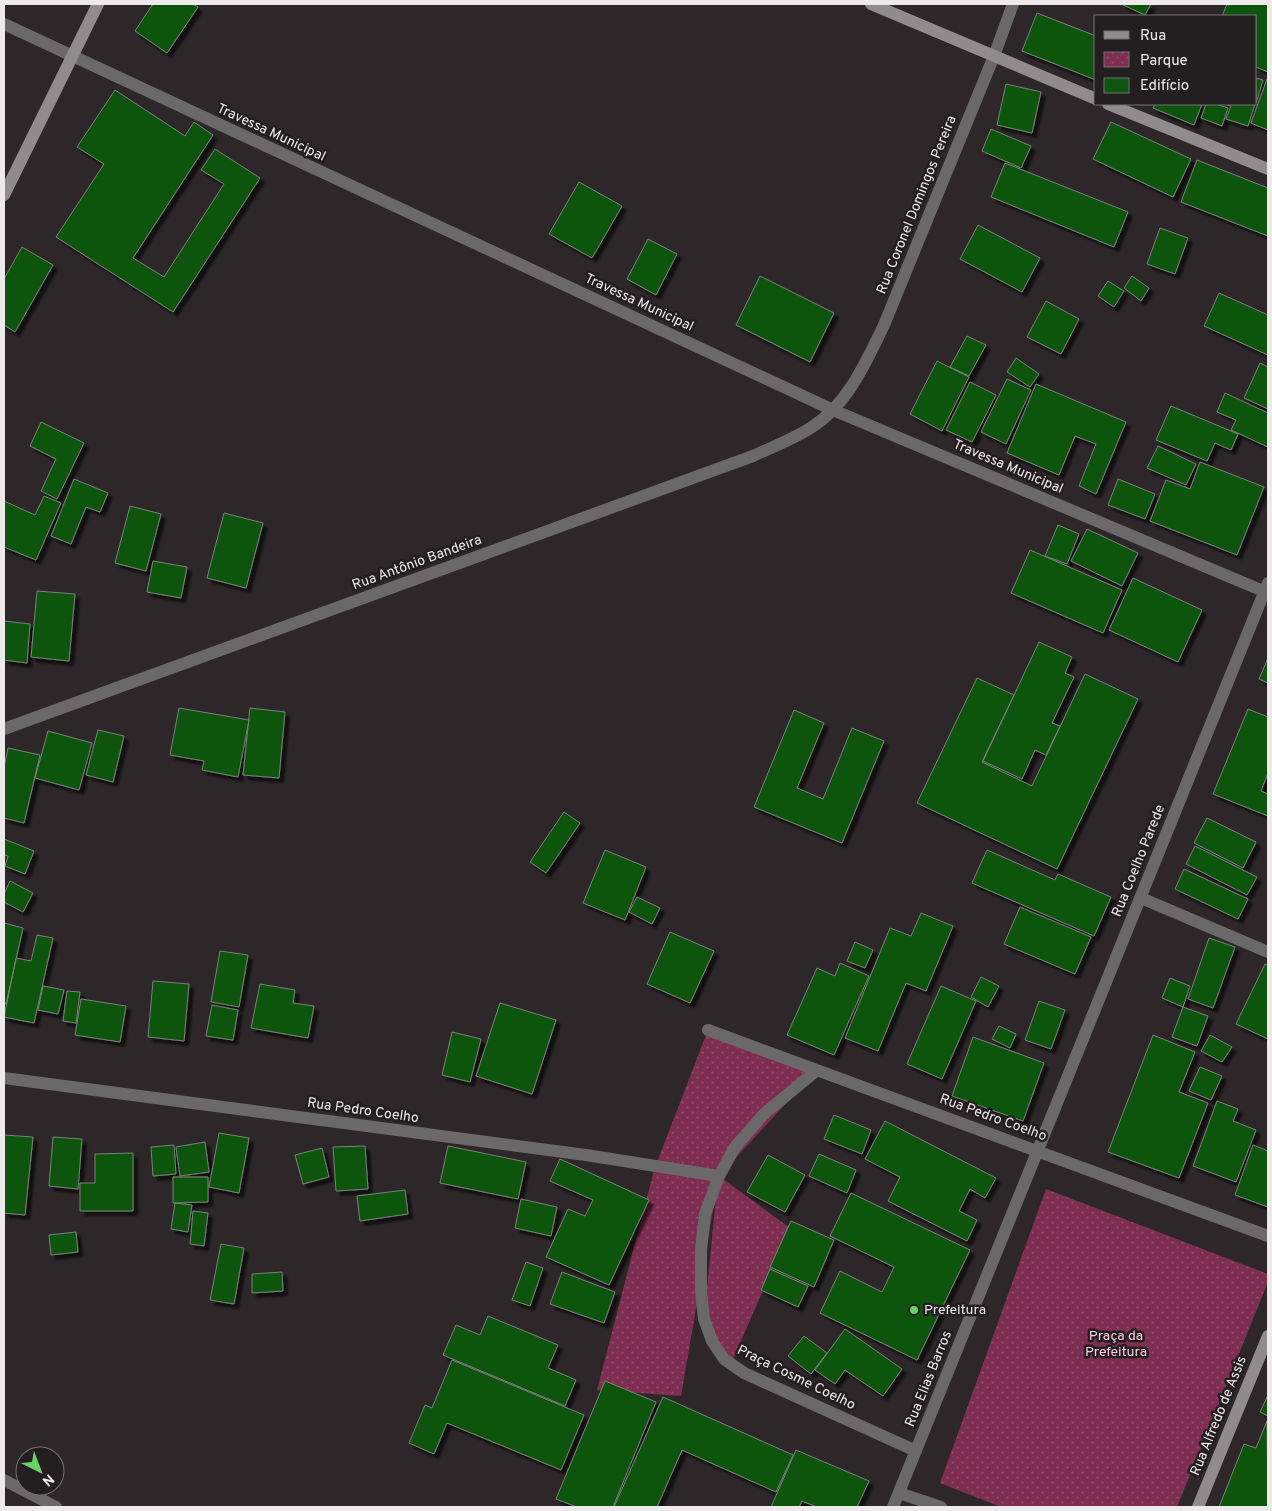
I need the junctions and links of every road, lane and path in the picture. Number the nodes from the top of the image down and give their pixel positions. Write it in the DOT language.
graph roads {
  1 [pos="98,4"];
  2 [pos="872,4"];
  3 [pos="1013,4"];
  4 [pos="4,24"];
  5 [pos="71,56"];
  6 [pos="994,56"];
  7 [pos="1094,98"];
  8 [pos="1110,105"];
  9 [pos="1268,169"];
  10 [pos="4,195"];
  11 [pos="833,410"];
  12 [pos="1267,589"];
  13 [pos="4,729"];
  14 [pos="1141,898"];
  15 [pos="1268,952"];
  16 [pos="708,1030"];
  17 [pos="816,1071"];
  18 [pos="4,1078"];
  19 [pos="1039,1151"];
  20 [pos="719,1176"];
  21 [pos="1268,1236"];
  22 [pos="1268,1336"];
  23 [pos="916,1451"];
  24 [pos="4,1480"];
  25 [pos="899,1493"];
  26 [pos="56,1507"];
  27 [pos="893,1507"];
  28 [pos="941,1507"];
  29 [pos="1198,1507"];
  1 -- 5 [label="street"];
  2 -- 6 [label="street"];
  3 -- 6 [label="street, Rua Coronel Domingos Pereira"];
  4 -- 5 [label="street, Travessa Municipal"];
  5 -- 10 [label="street"];
  5 -- 11 [label="street, Travessa Municipal"];
  6 -- 7 [label="street"];
  6 -- 11 [label="street, Rua Coronel Domingos Pereira"];
  8 -- 9 [label="street"];
  11 -- 12 [label="street, Travessa Municipal"];
  11 -- 13 [label="street, Rua Antônio Bandeira"];
  12 -- 14 [label="street, Rua Coelho Parede"];
  14 -- 15 [label="street"];
  14 -- 19 [label="street, Rua Coelho Parede"];
  16 -- 17 [label="street, Rua Pedro Coelho"];
  17 -- 19 [label="street, Rua Pedro Coelho"];
  17 -- 20 [label="street, Praça Cosme Coelho"];
  18 -- 20 [label="street, Rua Pedro Coelho"];
  19 -- 21 [label="street, Rua Pedro Coelho"];
  19 -- 23 [label="street, Rua Elias Barros"];
  20 -- 23 [label="street, Praça Cosme Coelho"];
  22 -- 29 [label="street, Rua Alfredo de Assis"];
  23 -- 25 [label="street, Rua Elias Barros"];
  24 -- 26 [label="street"];
  25 -- 27 [label="street, Rua Elias Barros"];
  25 -- 28 [label="street"];
}
